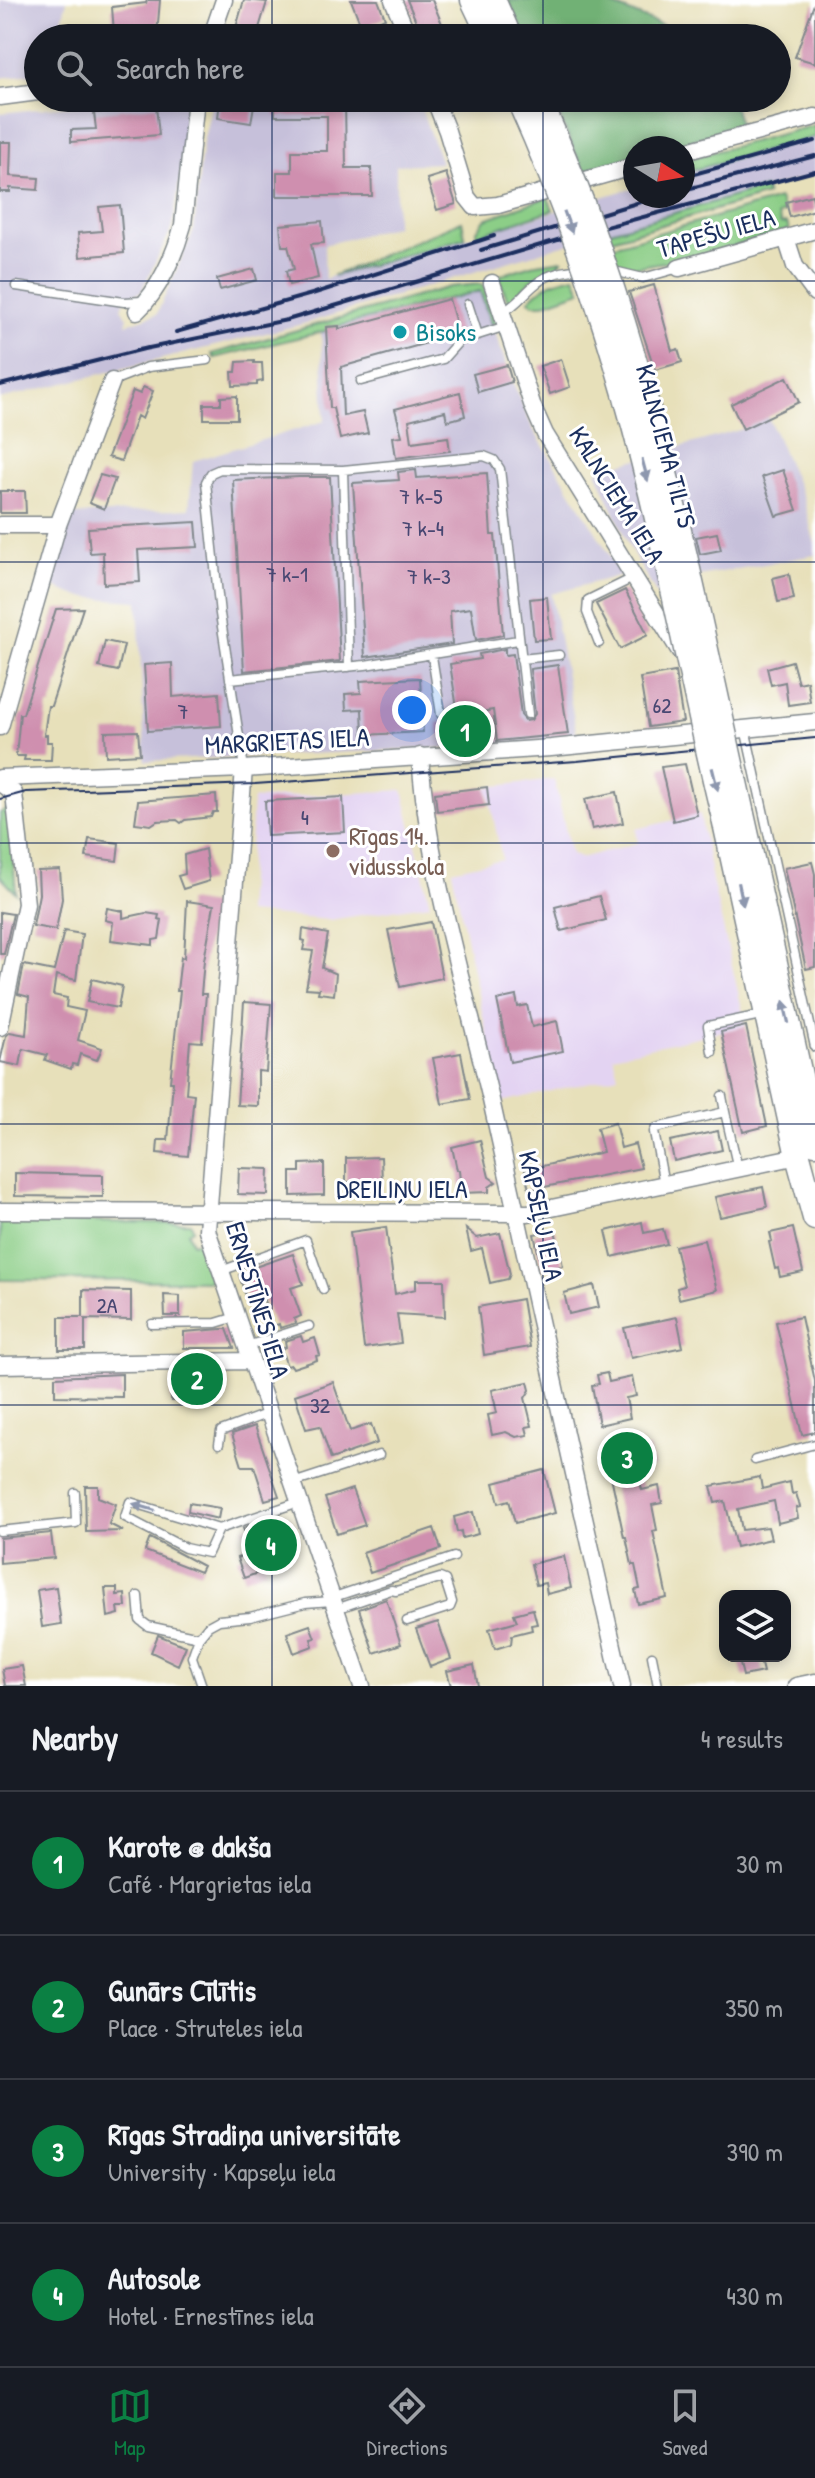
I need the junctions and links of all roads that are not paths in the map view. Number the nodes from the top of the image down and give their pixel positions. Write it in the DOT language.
graph roads {
  1 [pos="224,0"];
  2 [pos="393,0"];
  3 [pos="473,0"];
  4 [pos="493,0"];
  5 [pos="216,24"];
  6 [pos="403,24"];
  7 [pos="484,24"];
  8 [pos="504,24"];
  9 [pos="24,94"];
  10 [pos="0,97"];
  11 [pos="195,112"];
  12 [pos="440,112"];
  13 [pos="523,112"];
  14 [pos="544,112"];
  15 [pos="815,117"];
  16 [pos="695,149"];
  17 [pos="623,169"];
  18 [pos="815,230"];
  19 [pos="786,238"];
  20 [pos="591,268"];
  21 [pos="679,268"];
  22 [pos="492,283"];
  23 [pos="16,286"];
  24 [pos="815,293"];
  25 [pos="468,304"];
  26 [pos="143,306"];
  27 [pos="504,320"];
  28 [pos="478,335"];
  29 [pos="617,347"];
  30 [pos="208,360"];
  31 [pos="112,381"];
  32 [pos="361,381"];
  33 [pos="343,470"];
  34 [pos="0,525"];
  35 [pos="58,525"];
  36 [pos="636,577"];
  37 [pos="695,580"];
  38 [pos="701,610"];
  39 [pos="670,632"];
  40 [pos="518,640"];
  41 [pos="599,643"];
  42 [pos="559,655"];
  43 [pos="432,656"];
  44 [pos="521,659"];
  45 [pos="349,667"];
  46 [pos="714,674"];
  47 [pos="230,679"];
  48 [pos="690,680"];
  49 [pos="441,714"];
  50 [pos="528,714"];
  51 [pos="815,722"];
  52 [pos="0,727"];
  53 [pos="745,728"];
  54 [pos="726,731"];
  55 [pos="702,734"];
  56 [pos="420,756"];
  57 [pos="244,769"];
  58 [pos="0,781"];
  59 [pos="733,816"];
  60 [pos="756,1016"];
  61 [pos="0,1027"];
  62 [pos="815,1047"];
  63 [pos="712,1052"];
  64 [pos="722,1096"];
  65 [pos="725,1112"];
  66 [pos="806,1149"];
  67 [pos="738,1169"];
  68 [pos="664,1184"];
  69 [pos="0,1211"];
  70 [pos="207,1212"];
  71 [pos="515,1214"];
  72 [pos="815,1218"];
  73 [pos="221,1271"];
  74 [pos="323,1289"];
  75 [pos="237,1317"];
  76 [pos="152,1324"];
  77 [pos="309,1326"];
  78 [pos="249,1353"];
  79 [pos="0,1365"];
  80 [pos="269,1413"];
  81 [pos="219,1444"];
  82 [pos="814,1448"];
  83 [pos="379,1455"];
  84 [pos="755,1460"];
  85 [pos="292,1483"];
  86 [pos="75,1493"];
  87 [pos="299,1502"];
  88 [pos="219,1529"];
  89 [pos="0,1531"];
  90 [pos="454,1557"];
  91 [pos="138,1596"];
  92 [pos="333,1603"];
  93 [pos="407,1621"];
  94 [pos="199,1637"];
  95 [pos="652,1656"];
  96 [pos="815,1682"];
  97 [pos="202,1686"];
  98 [pos="362,1686"];
  99 [pos="622,1686"];
  100 [pos="658,1686"];
  101 [pos="796,1686"];
  1 -- 5 [label="street"];
  2 -- 6 [label="street"];
  3 -- 7 [label="main road"];
  4 -- 8 [label="main road"];
  9 -- 10 [label="street"];
  11 -- 26 [label="street"];
  12 -- 17 [label="street"];
  13 -- 59 [label="main road, KALNCIEMA TILTS, one-way, bridge"];
  14 -- 59 [label="main road, KALNCIEMA TILTS, bridge"];
  15 -- 16 [label="street"];
  18 -- 19 [label="street, TAPEŠU IELA"];
  19 -- 21 [label="street, TAPEŠU IELA"];
  19 -- 24 [label="street"];
  20 -- 21 [label="lane, TAPEŠU IELA"];
  20 -- 27 [label="lane, TAPEŠU IELA"];
  20 -- 29 [label="lane"];
  22 -- 27 [label="street, KALNCIEMA IELA"];
  23 -- 26 [label="lane"];
  25 -- 28 [label="lane"];
  27 -- 28 [label="lane"];
  27 -- 36 [label="street, KALNCIEMA IELA"];
  28 -- 32 [label="lane"];
  30 -- 31 [label="lane"];
  31 -- 35 [label="street"];
  33 -- 40 [label="lane"];
  33 -- 45 [label="lane"];
  33 -- 47 [label="lane"];
  34 -- 35 [label="street"];
  35 -- 52 [label="street"];
  36 -- 39 [label="street, KALNCIEMA IELA"];
  36 -- 41 [label="lane"];
  37 -- 38 [label="lane"];
  38 -- 39 [label="lane"];
  38 -- 46 [label="lane"];
  39 -- 48 [label="street, KALNCIEMA IELA"];
  40 -- 43 [label="lane"];
  40 -- 44 [label="lane"];
  42 -- 44 [label="lane"];
  43 -- 45 [label="lane"];
  43 -- 49 [label="lane"];
  44 -- 50 [label="lane"];
  45 -- 47 [label="lane"];
  46 -- 48 [label="lane"];
  46 -- 54 [label="lane"];
  47 -- 57 [label="lane"];
  48 -- 55 [label="street, KALNCIEMA IELA"];
  51 -- 53 [label="street, MARGRIETAS IELA"];
  53 -- 54 [label="street, MARGRIETAS IELA"];
  53 -- 62 [label="lane"];
  54 -- 55 [label="street, MARGRIETAS IELA"];
  55 -- 56 [label="street, MARGRIETAS IELA"];
  56 -- 57 [label="street, MARGRIETAS IELA"];
  56 -- 71 [label="street, KAPSEĻU IELA"];
  57 -- 58 [label="street, MARGRIETAS IELA"];
  57 -- 70 [label="street, ERNESTĪNES IELA"];
  58 -- 61 [label="street"];
  59 -- 66 [label="main road"];
  60 -- 63 [label="lane"];
  64 -- 65 [label="lane"];
  65 -- 67 [label="lane"];
  65 -- 68 [label="lane"];
  66 -- 67 [label="street, DREILIŅU IELA"];
  66 -- 72 [label="main road"];
  67 -- 68 [label="street, DREILIŅU IELA"];
  68 -- 71 [label="street, DREILIŅU IELA"];
  69 -- 70 [label="street, DREILIŅU IELA"];
  70 -- 71 [label="street, DREILIŅU IELA"];
  70 -- 73 [label="street, ERNESTĪNES IELA"];
  71 -- 99 [label="street, KAPSEĻU IELA"];
  73 -- 74 [label="lane"];
  73 -- 75 [label="street, ERNESTĪNES IELA"];
  75 -- 76 [label="lane"];
  75 -- 78 [label="street, ERNESTĪNES IELA"];
  77 -- 78 [label="lane"];
  78 -- 79 [label="street"];
  78 -- 80 [label="street, ERNESTĪNES IELA"];
  80 -- 81 [label="lane"];
  80 -- 85 [label="street, ERNESTĪNES IELA"];
  82 -- 84 [label="lane"];
  83 -- 85 [label="lane"];
  85 -- 87 [label="street, ERNESTĪNES IELA"];
  86 -- 89 [label="lane"];
  87 -- 88 [label="lane"];
  87 -- 92 [label="street, ERNESTĪNES IELA"];
  88 -- 88 [label="lane, one-way"];
  90 -- 92 [label="lane"];
  91 -- 94 [label="lane"];
  92 -- 93 [label="lane"];
  92 -- 94 [label="lane"];
  92 -- 98 [label="street, ERNESTĪNES IELA"];
  94 -- 97 [label="lane"];
  95 -- 100 [label="lane"];
  96 -- 101 [label="street"];
}
